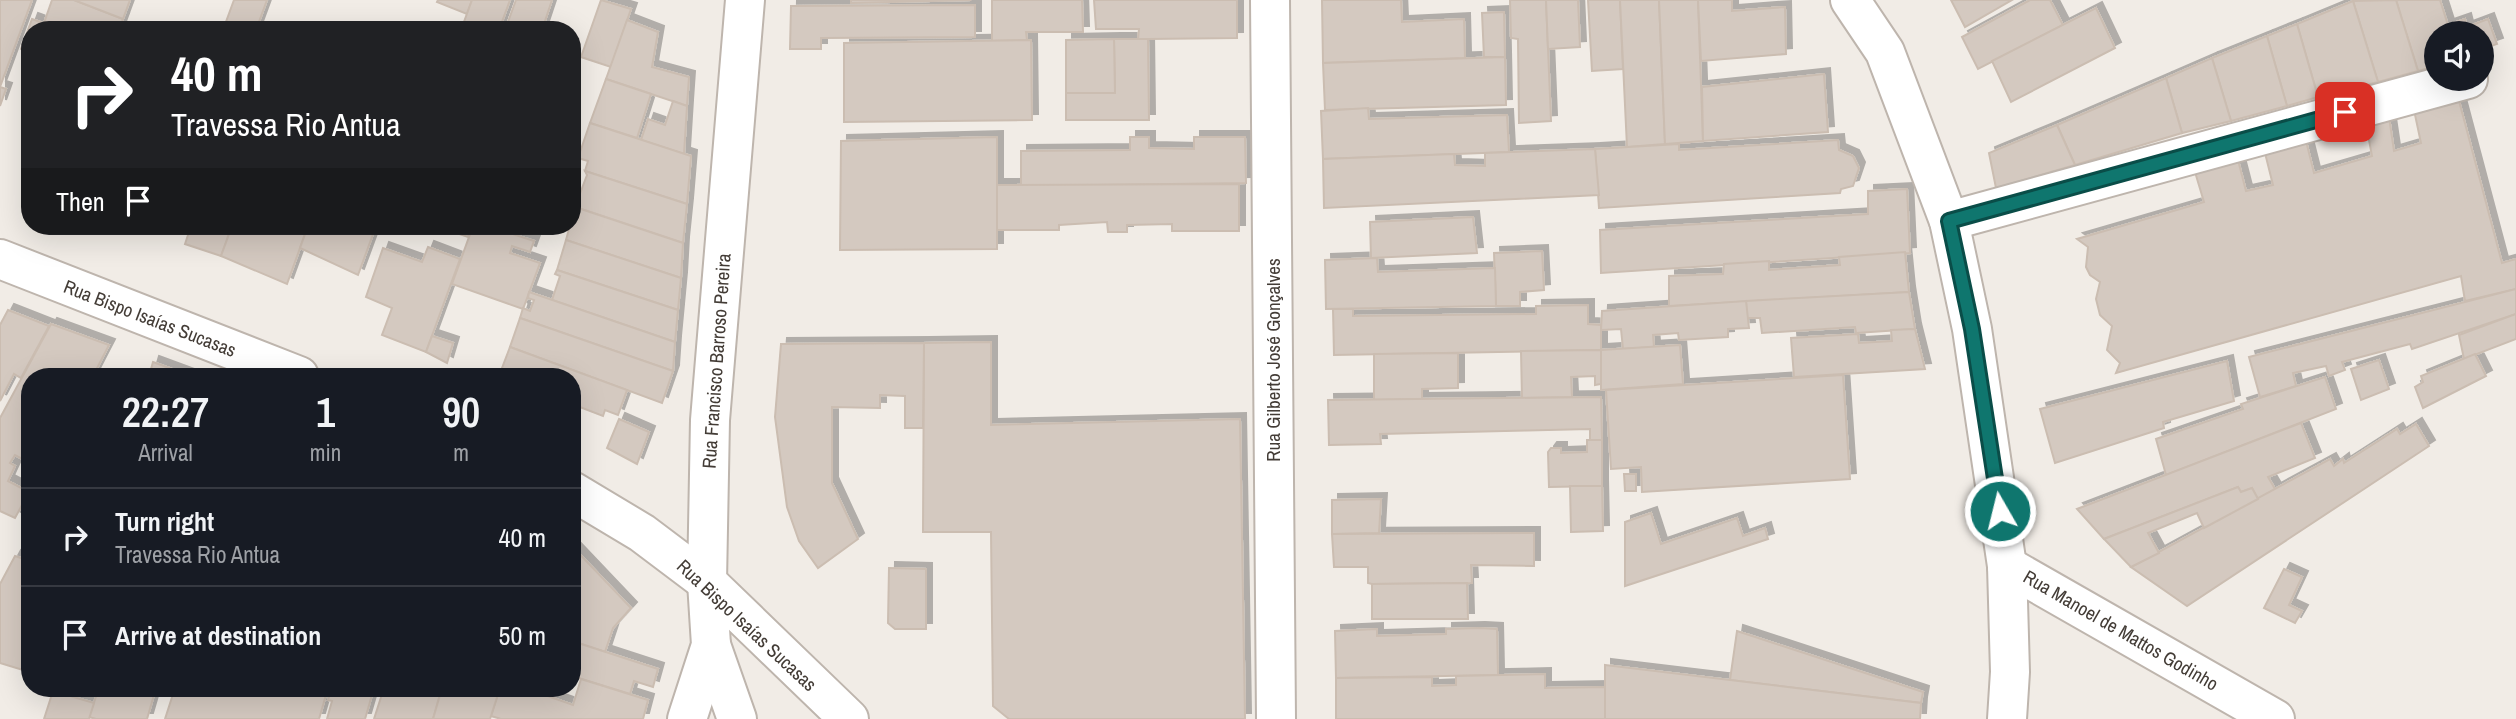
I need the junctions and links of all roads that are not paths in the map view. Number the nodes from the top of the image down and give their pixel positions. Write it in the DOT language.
graph roads {
  1 [pos="745,0"];
  2 [pos="1270,0"];
  3 [pos="1850,0"];
  4 [pos="2424,91"];
  5 [pos="1949,221"];
  6 [pos="0,259"];
  7 [pos="279,368"];
  8 [pos="581,496"];
  9 [pos="2007,566"];
  10 [pos="707,582"];
  11 [pos="711,645"];
  12 [pos="687,719"];
  13 [pos="737,719"];
  14 [pos="849,719"];
  15 [pos="1276,719"];
  16 [pos="2007,719"];
  17 [pos="2276,719"];
  1 -- 10 [label="street, Rua Francisco Barroso Pereira"];
  2 -- 15 [label="street, Rua Gilberto José Gonçalves"];
  3 -- 5 [label="street, Rua Manoel de Mattos Godinho"];
  4 -- 5 [label="street"];
  5 -- 9 [label="street, Rua Manoel de Mattos Godinho"];
  6 -- 7 [label="street, Rua Bispo Isaías Sucasas"];
  8 -- 10 [label="street, Rua Bispo Isaías Sucasas"];
  9 -- 16 [label="street"];
  9 -- 17 [label="street, Rua Manoel de Mattos Godinho"];
  10 -- 11 [label="street, Rua Francisco Barroso Pereira"];
  10 -- 14 [label="street, Rua Bispo Isaías Sucasas"];
  11 -- 12 [label="street, Rua Francisco Barroso Pereira"];
  11 -- 13 [label="street"];
}
